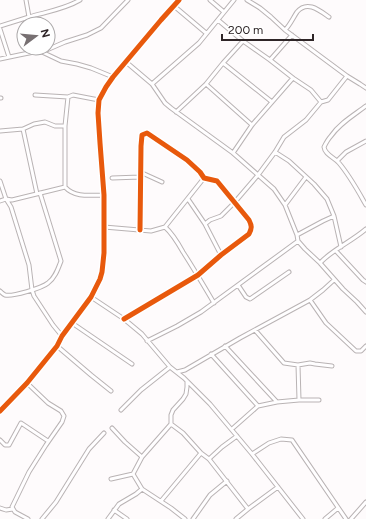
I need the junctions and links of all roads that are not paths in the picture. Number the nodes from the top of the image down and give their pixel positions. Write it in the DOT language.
graph roads {
  1 [pos="26,0"];
  2 [pos="80,0"];
  3 [pos="126,0"];
  4 [pos="179,0"];
  5 [pos="210,0"];
  6 [pos="234,0"];
  7 [pos="247,0"];
  8 [pos="174,6"];
  9 [pos="224,12"];
  10 [pos="29,16"];
  11 [pos="33,16"];
  12 [pos="329,17"];
  13 [pos="218,20"];
  14 [pos="16,21"];
  15 [pos="0,26"];
  16 [pos="0,30"];
  17 [pos="285,30"];
  18 [pos="206,33"];
  19 [pos="292,35"];
  20 [pos="243,41"];
  21 [pos="56,46"];
  22 [pos="16,56"];
  23 [pos="50,56"];
  24 [pos="9,57"];
  25 [pos="0,59"];
  26 [pos="270,60"];
  27 [pos="126,62"];
  28 [pos="223,63"];
  29 [pos="347,76"];
  30 [pos="113,77"];
  31 [pos="293,78"];
  32 [pos="152,84"];
  33 [pos="206,84"];
  34 [pos="366,88"];
  35 [pos="35,95"];
  36 [pos="68,97"];
  37 [pos="99,100"];
  38 [pos="272,102"];
  39 [pos="321,102"];
  40 [pos="366,106"];
  41 [pos="176,112"];
  42 [pos="252,125"];
  43 [pos="65,126"];
  44 [pos="23,130"];
  45 [pos="0,131"];
  46 [pos="366,142"];
  47 [pos="275,152"];
  48 [pos="233,153"];
  49 [pos="337,161"];
  50 [pos="140,172"];
  51 [pos="258,175"];
  52 [pos="140,177"];
  53 [pos="306,177"];
  54 [pos="112,178"];
  55 [pos="204,178"];
  56 [pos="0,181"];
  57 [pos="162,182"];
  58 [pos="66,188"];
  59 [pos="39,193"];
  60 [pos="104,195"];
  61 [pos="188,198"];
  62 [pos="6,199"];
  63 [pos="0,201"];
  64 [pos="234,203"];
  65 [pos="285,205"];
  66 [pos="366,206"];
  67 [pos="334,216"];
  68 [pos="205,224"];
  69 [pos="104,227"];
  70 [pos="165,227"];
  71 [pos="140,230"];
  72 [pos="366,230"];
  73 [pos="298,235"];
  74 [pos="298,241"];
  75 [pos="341,247"];
  76 [pos="336,251"];
  77 [pos="221,255"];
  78 [pos="320,263"];
  79 [pos="289,272"];
  80 [pos="198,275"];
  81 [pos="334,280"];
  82 [pos="366,282"];
  83 [pos="238,285"];
  84 [pos="32,290"];
  85 [pos="0,291"];
  86 [pos="91,297"];
  87 [pos="310,300"];
  88 [pos="214,303"];
  89 [pos="366,312"];
  90 [pos="124,319"];
  91 [pos="72,323"];
  92 [pos="255,330"];
  93 [pos="62,336"];
  94 [pos="147,341"];
  95 [pos="57,346"];
  96 [pos="225,346"];
  97 [pos="366,346"];
  98 [pos="211,354"];
  99 [pos="132,364"];
  100 [pos="298,365"];
  101 [pos="332,366"];
  102 [pos="170,367"];
  103 [pos="185,370"];
  104 [pos="177,372"];
  105 [pos="184,378"];
  106 [pos="187,382"];
  107 [pos="27,383"];
  108 [pos="111,391"];
  109 [pos="299,400"];
  110 [pos="319,400"];
  111 [pos="277,402"];
  112 [pos="258,406"];
  113 [pos="121,410"];
  114 [pos="0,411"];
  115 [pos="171,424"];
  116 [pos="112,428"];
  117 [pos="232,429"];
  118 [pos="104,433"];
  119 [pos="237,436"];
  120 [pos="0,440"];
  121 [pos="48,442"];
  122 [pos="201,453"];
  123 [pos="252,454"];
  124 [pos="142,457"];
  125 [pos="209,459"];
  126 [pos="133,474"];
  127 [pos="111,479"];
  128 [pos="227,481"];
  129 [pos="278,487"];
  130 [pos="142,489"];
  131 [pos="160,501"];
  132 [pos="366,502"];
  133 [pos="0,508"];
  134 [pos="338,508"];
  135 [pos="248,509"];
  136 [pos="13,510"];
  137 [pos="114,510"];
  138 [pos="28,519"];
  139 [pos="42,519"];
  140 [pos="108,519"];
  141 [pos="127,519"];
  142 [pos="185,519"];
  143 [pos="193,519"];
  144 [pos="236,519"];
  145 [pos="304,519"];
  146 [pos="325,519"];
  147 [pos="346,519"];
  148 [pos="351,519"];
  1 -- 10 [label="street"];
  2 -- 11 [label="street"];
  3 -- 21 [label="street"];
  4 -- 8 [label="street"];
  5 -- 9 [label="street"];
  6 -- 9 [label="street"];
  7 -- 17 [label="street"];
  8 -- 18 [label="street"];
  8 -- 27 [label="street"];
  9 -- 13 [label="street"];
  12 -- 17 [label="street"];
  13 -- 18 [label="street"];
  13 -- 20 [label="street"];
  14 -- 15 [label="street"];
  16 -- 24 [label="street"];
  17 -- 19 [label="street"];
  18 -- 32 [label="street"];
  19 -- 26 [label="street"];
  19 -- 29 [label="street"];
  20 -- 26 [label="street"];
  20 -- 28 [label="street"];
  22 -- 24 [label="street"];
  23 -- 30 [label="street"];
  24 -- 25 [label="street"];
  26 -- 31 [label="street"];
  27 -- 30 [label="street"];
  27 -- 32 [label="street"];
  28 -- 33 [label="street"];
  28 -- 38 [label="street"];
  29 -- 34 [label="street"];
  29 -- 39 [label="street"];
  30 -- 37 [label="street"];
  31 -- 38 [label="street"];
  31 -- 39 [label="street"];
  32 -- 41 [label="street"];
  33 -- 41 [label="street"];
  33 -- 42 [label="street"];
  35 -- 36 [label="street"];
  36 -- 37 [label="street"];
  36 -- 43 [label="street"];
  37 -- 60 [label="street"];
  38 -- 42 [label="street"];
  39 -- 47 [label="street"];
  40 -- 49 [label="street"];
  41 -- 48 [label="street"];
  42 -- 48 [label="street"];
  43 -- 44 [label="street"];
  43 -- 58 [label="street"];
  44 -- 45 [label="street"];
  44 -- 59 [label="street"];
  46 -- 49 [label="street"];
  47 -- 51 [label="street"];
  47 -- 53 [label="street"];
  48 -- 51 [label="street"];
  49 -- 66 [label="street"];
  50 -- 52 [label="street"];
  50 -- 55 [label="street"];
  50 -- 57 [label="street"];
  51 -- 64 [label="street"];
  51 -- 65 [label="street"];
  52 -- 54 [label="street"];
  52 -- 71 [label="street"];
  53 -- 65 [label="street"];
  53 -- 67 [label="street"];
  55 -- 61 [label="street"];
  55 -- 64 [label="street"];
  56 -- 62 [label="street"];
  58 -- 59 [label="street"];
  58 -- 60 [label="street"];
  59 -- 62 [label="street"];
  59 -- 84 [label="street"];
  60 -- 69 [label="street"];
  61 -- 68 [label="street"];
  61 -- 70 [label="street"];
  62 -- 63 [label="street"];
  62 -- 84 [label="street"];
  64 -- 68 [label="street"];
  64 -- 77 [label="street"];
  65 -- 73 [label="street"];
  67 -- 73 [label="street"];
  67 -- 75 [label="street"];
  68 -- 77 [label="street"];
  69 -- 71 [label="street"];
  69 -- 86 [label="street"];
  70 -- 71 [label="street"];
  70 -- 80 [label="street"];
  72 -- 75 [label="street"];
  73 -- 74 [label="street"];
  74 -- 78 [label="street"];
  74 -- 83 [label="street"];
  75 -- 76 [label="street"];
  76 -- 78 [label="street"];
  76 -- 82 [label="street"];
  77 -- 80 [label="street"];
  78 -- 81 [label="street"];
  79 -- 83 [label="street"];
  80 -- 88 [label="street"];
  80 -- 90 [label="street"];
  81 -- 87 [label="street"];
  81 -- 89 [label="street"];
  83 -- 88 [label="street"];
  84 -- 85 [label="street"];
  84 -- 93 [label="street"];
  86 -- 90 [label="street"];
  86 -- 91 [label="street"];
  87 -- 92 [label="street"];
  87 -- 97 [label="street"];
  88 -- 94 [label="street"];
  90 -- 94 [label="street"];
  91 -- 93 [label="street"];
  91 -- 99 [label="street"];
  92 -- 96 [label="street"];
  92 -- 100 [label="street"];
  93 -- 95 [label="street"];
  94 -- 102 [label="street"];
  95 -- 107 [label="street"];
  95 -- 108 [label="street"];
  96 -- 98 [label="street"];
  96 -- 111 [label="street"];
  98 -- 103 [label="street"];
  98 -- 112 [label="street"];
  100 -- 101 [label="street"];
  100 -- 109 [label="street"];
  102 -- 104 [label="street"];
  102 -- 113 [label="street"];
  103 -- 104 [label="street"];
  103 -- 105 [label="street"];
  104 -- 105 [label="street"];
  105 -- 106 [label="street"];
  106 -- 115 [label="street"];
  106 -- 117 [label="street"];
  107 -- 114 [label="street"];
  107 -- 121 [label="street"];
  109 -- 110 [label="street"];
  109 -- 111 [label="street"];
  111 -- 112 [label="street"];
  112 -- 117 [label="street"];
  115 -- 122 [label="street"];
  115 -- 124 [label="street"];
  116 -- 124 [label="street"];
  117 -- 119 [label="street"];
  118 -- 139 [label="street"];
  119 -- 123 [label="street"];
  119 -- 125 [label="street"];
  120 -- 121 [label="street"];
  121 -- 136 [label="street"];
  122 -- 125 [label="street"];
  122 -- 131 [label="street"];
  123 -- 129 [label="street"];
  123 -- 134 [label="street"];
  124 -- 126 [label="street"];
  125 -- 128 [label="street"];
  126 -- 127 [label="street"];
  126 -- 130 [label="street"];
  128 -- 135 [label="street"];
  128 -- 143 [label="street"];
  129 -- 135 [label="street"];
  129 -- 145 [label="street"];
  130 -- 131 [label="street"];
  130 -- 137 [label="street"];
  131 -- 142 [label="street"];
  132 -- 148 [label="street"];
  133 -- 136 [label="street"];
  134 -- 146 [label="street"];
  134 -- 147 [label="street"];
  135 -- 144 [label="street"];
  136 -- 138 [label="street"];
  137 -- 140 [label="street"];
  137 -- 141 [label="street"];
}
